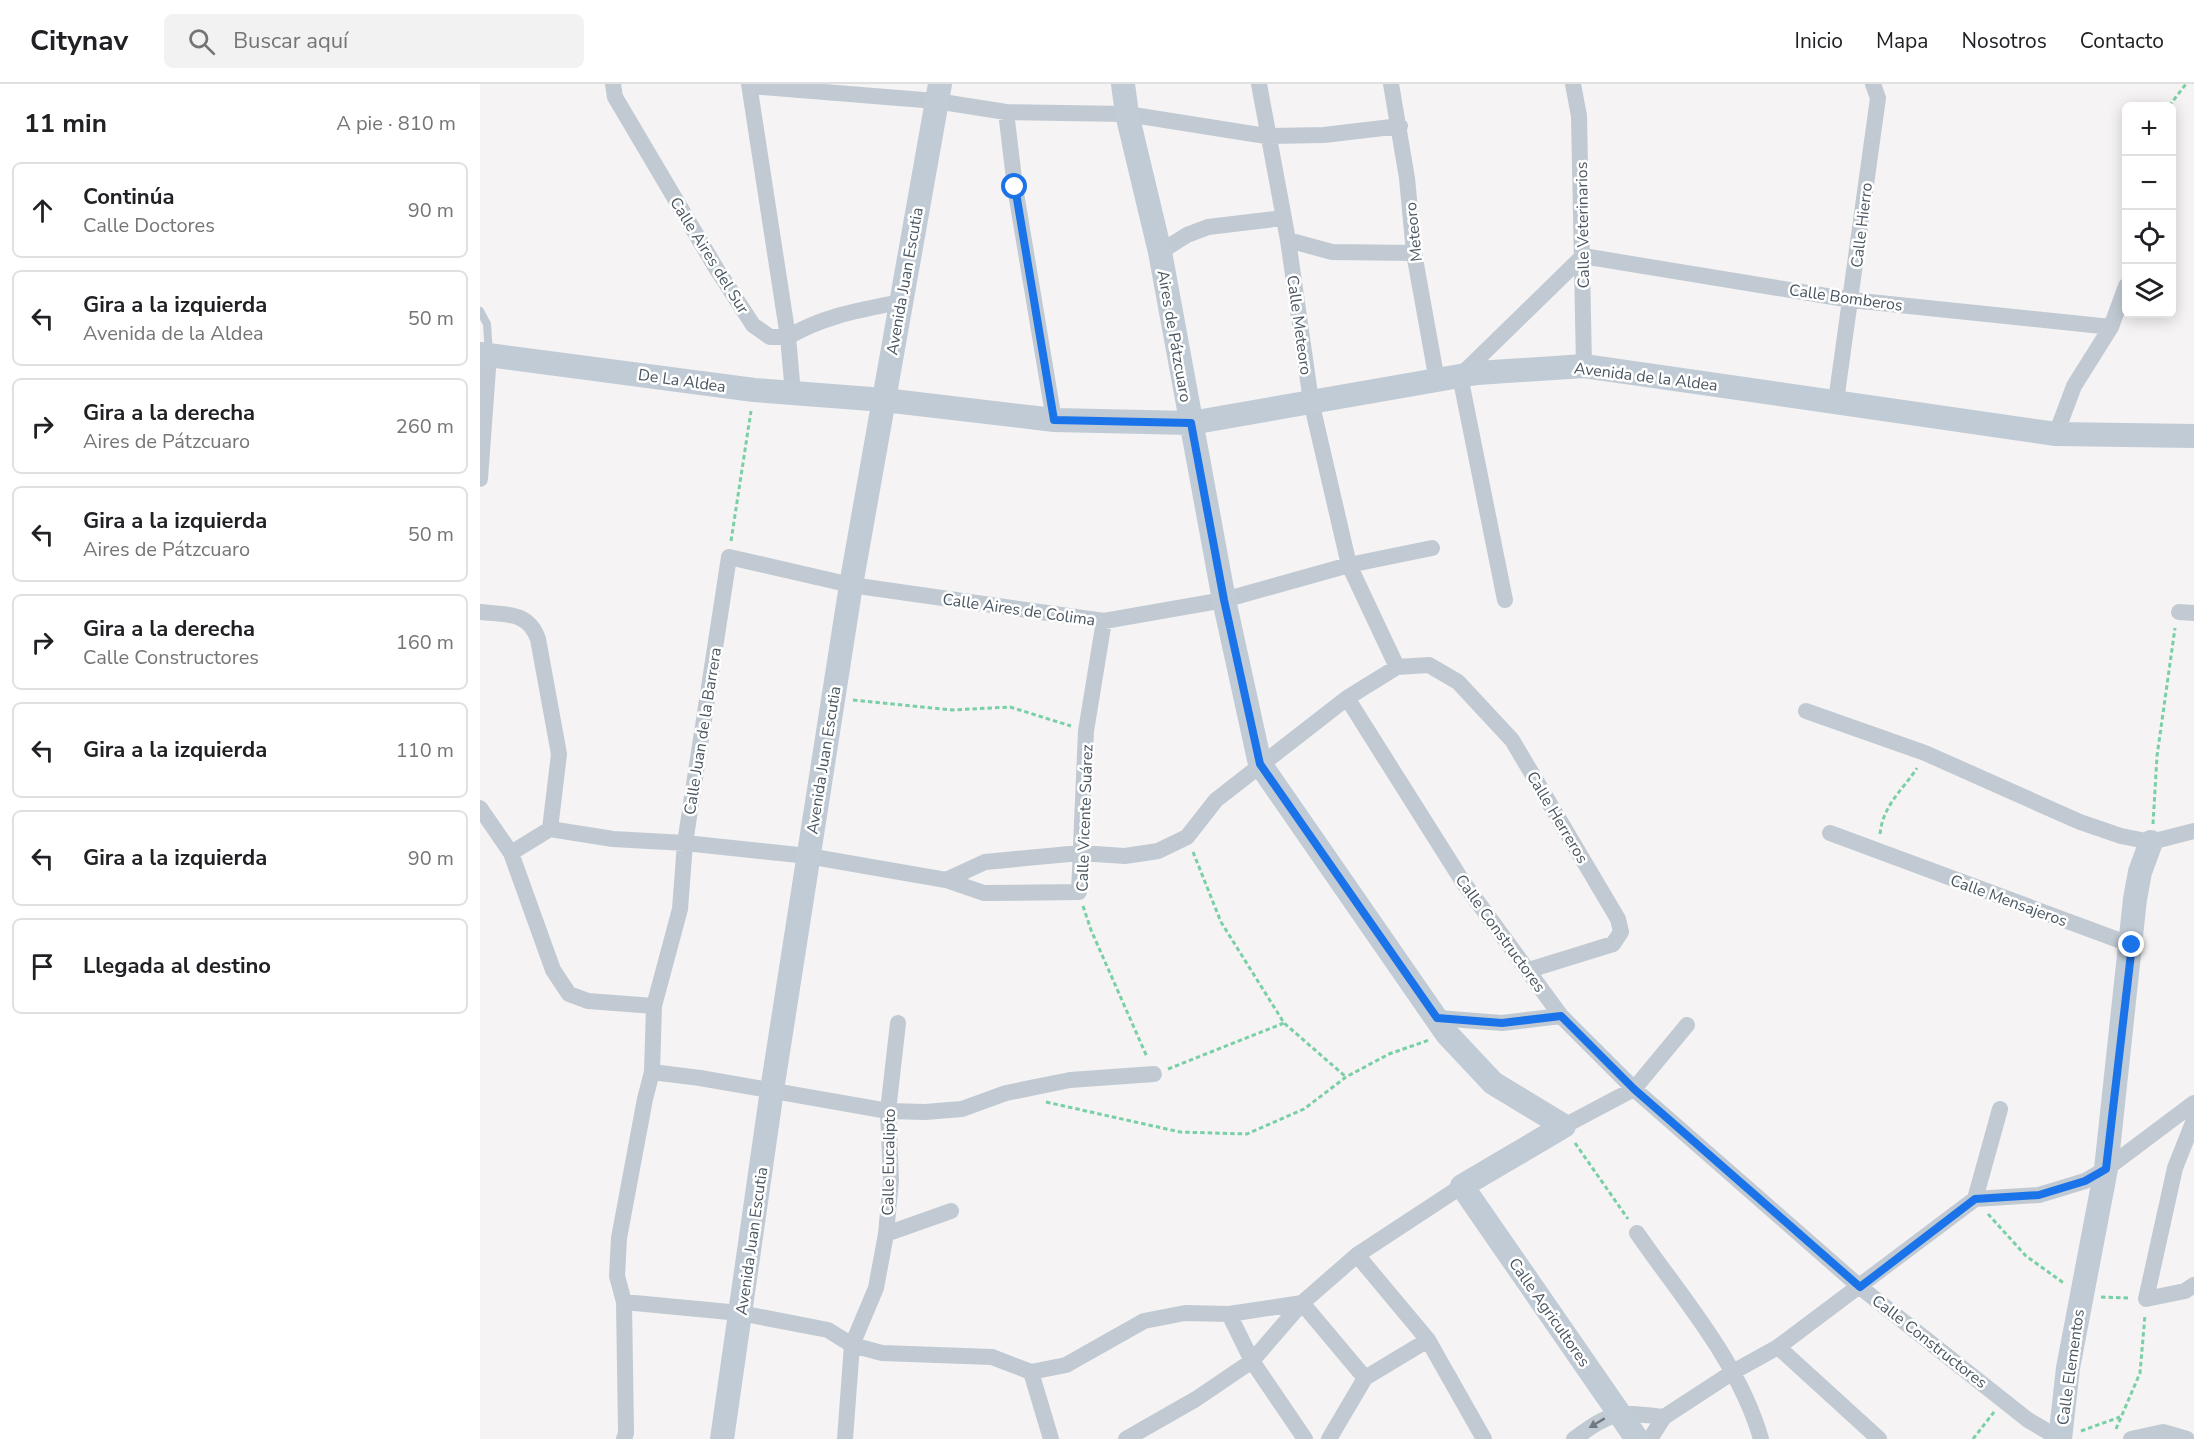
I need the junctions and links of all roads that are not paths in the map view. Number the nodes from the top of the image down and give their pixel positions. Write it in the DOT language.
graph roads {
  1 [pos="613,84"];
  2 [pos="1123,84"];
  3 [pos="1259,84"];
  4 [pos="1391,84"];
  5 [pos="1573,84"];
  6 [pos="1873,84"];
  7 [pos="749,85"];
  8 [pos="938,92"];
  9 [pos="1006,112"];
  10 [pos="1127,114"];
  11 [pos="1400,126"];
  12 [pos="1266,136"];
  13 [pos="1283,218"];
  14 [pos="1288,240"];
  15 [pos="1160,252"];
  16 [pos="1414,253"];
  17 [pos="1583,256"];
  18 [pos="2122,299"];
  19 [pos="1851,300"];
  20 [pos="900,302"];
  21 [pos="480,311"];
  22 [pos="2111,327"];
  23 [pos="788,337"];
  24 [pos="484,354"];
  25 [pos="1584,366"];
  26 [pos="1448,378"];
  27 [pos="793,393"];
  28 [pos="884,400"];
  29 [pos="1311,401"];
  30 [pos="1836,401"];
  31 [pos="1054,420"];
  32 [pos="1191,423"];
  33 [pos="2056,434"];
  34 [pos="2194,436"];
  35 [pos="480,479"];
  36 [pos="1432,548"];
  37 [pos="729,557"];
  38 [pos="1349,565"];
  39 [pos="851,585"];
  40 [pos="1224,600"];
  41 [pos="1505,600"];
  42 [pos="480,612"];
  43 [pos="1104,621"];
  44 [pos="1397,667"];
  45 [pos="1347,698"];
  46 [pos="1806,711"];
  47 [pos="1260,764"];
  48 [pos="480,808"];
  49 [pos="550,829"];
  50 [pos="2194,831"];
  51 [pos="1830,833"];
  52 [pos="2151,842"];
  53 [pos="686,843"];
  54 [pos="511,853"];
  55 [pos="1080,853"];
  56 [pos="808,856"];
  57 [pos="945,880"];
  58 [pos="2132,945"];
  59 [pos="1529,970"];
  60 [pos="654,1006"];
  61 [pos="1561,1016"];
  62 [pos="898,1023"];
  63 [pos="1687,1025"];
  64 [pos="1442,1026"];
  65 [pos="652,1072"];
  66 [pos="1154,1074"];
  67 [pos="1634,1089"];
  68 [pos="772,1090"];
  69 [pos="2194,1103"];
  70 [pos="2000,1109"];
  71 [pos="888,1111"];
  72 [pos="2194,1120"];
  73 [pos="1564,1126"];
  74 [pos="2106,1169"];
  75 [pos="1462,1186"];
  76 [pos="1975,1199"];
  77 [pos="951,1211"];
  78 [pos="1637,1233"];
  79 [pos="886,1234"];
  80 [pos="1356,1255"];
  81 [pos="2194,1285"];
  82 [pos="1860,1287"];
  83 [pos="624,1302"];
  84 [pos="1302,1303"];
  85 [pos="740,1313"];
  86 [pos="1228,1314"];
  87 [pos="1428,1340"];
  88 [pos="852,1345"];
  89 [pos="1778,1347"];
  90 [pos="1252,1361"];
  91 [pos="1733,1371"];
  92 [pos="1031,1372"];
  93 [pos="1365,1378"];
  94 [pos="1620,1412"];
  95 [pos="1664,1417"];
  96 [pos="624,1439"];
  97 [pos="722,1439"];
  98 [pos="845,1439"];
  99 [pos="1051,1439"];
  100 [pos="1126,1439"];
  101 [pos="1305,1439"];
  102 [pos="1329,1439"];
  103 [pos="1484,1439"];
  104 [pos="1574,1439"];
  105 [pos="1637,1439"];
  106 [pos="1650,1439"];
  107 [pos="1761,1439"];
  108 [pos="1879,1439"];
  109 [pos="2060,1439"];
  110 [pos="2131,1439"];
  111 [pos="2187,1439"];
  1 -- 23 [label="street, Calle Aires del Sur"];
  2 -- 10 [label="street, Aires de Pátzcuaro"];
  3 -- 12 [label="street, Calle Meteoro"];
  4 -- 11 [label="street, Meteoro"];
  5 -- 17 [label="street, Calle Veterinarios"];
  6 -- 19 [label="street, Calle Hierro"];
  7 -- 8 [label="street"];
  7 -- 23 [label="street"];
  8 -- 9 [label="street"];
  8 -- 20 [label="street, Avenida Juan Escutia"];
  9 -- 10 [label="street"];
  9 -- 31 [label="street"];
  10 -- 12 [label="street"];
  10 -- 15 [label="street, Aires de Pátzcuaro"];
  11 -- 12 [label="street"];
  11 -- 16 [label="street, Meteoro"];
  12 -- 13 [label="street, Calle Meteoro"];
  13 -- 14 [label="street, Calle Meteoro"];
  13 -- 15 [label="street"];
  14 -- 16 [label="street"];
  14 -- 29 [label="street, Calle Meteoro"];
  15 -- 32 [label="street, Aires de Pátzcuaro"];
  16 -- 26 [label="street, Meteoro"];
  17 -- 19 [label="street, Calle Bomberos"];
  17 -- 25 [label="street, Calle Veterinarios"];
  17 -- 26 [label="street"];
  18 -- 22 [label="street"];
  19 -- 22 [label="street, Calle Bomberos"];
  19 -- 30 [label="street, Calle Hierro"];
  20 -- 23 [label="street"];
  20 -- 28 [label="street, Avenida Juan Escutia"];
  21 -- 24 [label="lane"];
  22 -- 33 [label="street"];
  23 -- 27 [label="street"];
  24 -- 27 [label="street, De La Aldea"];
  24 -- 35 [label="street"];
  25 -- 26 [label="street, Avenida de la Aldea"];
  25 -- 30 [label="street, Avenida de la Aldea"];
  26 -- 29 [label="street, Avenida de la Aldea"];
  26 -- 41 [label="street, Meteoro"];
  27 -- 28 [label="street, De La Aldea"];
  28 -- 31 [label="street, Avenida de la Aldea"];
  28 -- 39 [label="street, Avenida Juan Escutia"];
  29 -- 32 [label="street, Avenida de la Aldea"];
  29 -- 38 [label="street, Calle Meteoro"];
  30 -- 33 [label="street, Avenida de la Aldea"];
  31 -- 32 [label="street, Avenida de la Aldea"];
  32 -- 40 [label="street, Aires de Pátzcuaro"];
  33 -- 34 [label="street, Avenida de la Aldea"];
  36 -- 38 [label="street, Calle Aires de Colima"];
  37 -- 39 [label="street, Calle Aires de Colima"];
  37 -- 53 [label="street, Calle Juan de la Barrera"];
  38 -- 40 [label="street, Calle Aires de Colima"];
  38 -- 44 [label="street, Calle Meteoro"];
  39 -- 43 [label="street, Calle Aires de Colima"];
  39 -- 56 [label="street, Avenida Juan Escutia"];
  40 -- 43 [label="street, Calle Aires de Colima"];
  40 -- 47 [label="street, Aires de Pátzcuaro"];
  42 -- 49 [label="street"];
  43 -- 55 [label="street, Calle Vicente Suárez"];
  44 -- 45 [label="street"];
  44 -- 59 [label="street, Calle Herreros"];
  45 -- 47 [label="street"];
  45 -- 59 [label="street, Calle Constructores"];
  46 -- 52 [label="street"];
  47 -- 55 [label="street"];
  47 -- 64 [label="street, Aires de Pátzcuaro"];
  48 -- 54 [label="street"];
  49 -- 53 [label="street"];
  49 -- 54 [label="street"];
  50 -- 52 [label="street"];
  51 -- 58 [label="street, Calle Mensajeros"];
  52 -- 58 [label="street"];
  53 -- 56 [label="street"];
  53 -- 60 [label="street, Calle Juan de la Barrera"];
  54 -- 60 [label="street"];
  55 -- 57 [label="street"];
  55 -- 57 [label="street, Calle Vicente Suárez"];
  56 -- 57 [label="street"];
  56 -- 68 [label="street, Avenida Juan Escutia"];
  58 -- 74 [label="street"];
  59 -- 61 [label="street, Calle Constructores"];
  60 -- 65 [label="street, Calle Juan de la Barrera"];
  61 -- 64 [label="street"];
  61 -- 67 [label="street, Calle Constructores"];
  62 -- 71 [label="street, Calle Eucalipto"];
  63 -- 67 [label="street"];
  64 -- 73 [label="street, Aires de Pátzcuaro"];
  65 -- 68 [label="street"];
  65 -- 83 [label="street, Calle Juan de la Barrera"];
  66 -- 71 [label="street"];
  67 -- 73 [label="street"];
  67 -- 82 [label="street, Calle Constructores"];
  68 -- 71 [label="street"];
  68 -- 85 [label="street, Avenida Juan Escutia"];
  69 -- 74 [label="street"];
  70 -- 76 [label="street"];
  71 -- 79 [label="street, Calle Eucalipto"];
  72 -- 81 [label="street"];
  73 -- 75 [label="street"];
  74 -- 76 [label="street"];
  74 -- 109 [label="street, Calle Elementos"];
  75 -- 80 [label="street"];
  75 -- 94 [label="street, Calle Agricultores"];
  76 -- 82 [label="street"];
  77 -- 79 [label="street"];
  78 -- 91 [label="street"];
  79 -- 88 [label="street, Calle Eucalipto"];
  80 -- 84 [label="street"];
  80 -- 87 [label="street"];
  82 -- 89 [label="street"];
  82 -- 109 [label="street, Calle Constructores"];
  83 -- 85 [label="street"];
  83 -- 96 [label="street, Calle Juan de la Barrera"];
  84 -- 86 [label="street"];
  84 -- 90 [label="street"];
  84 -- 93 [label="street"];
  85 -- 88 [label="street"];
  85 -- 97 [label="street, Avenida Juan Escutia"];
  86 -- 90 [label="street"];
  86 -- 92 [label="street"];
  87 -- 93 [label="street"];
  87 -- 103 [label="street"];
  88 -- 92 [label="street"];
  88 -- 98 [label="street, Calle Eucalipto"];
  89 -- 91 [label="street"];
  89 -- 108 [label="street"];
  90 -- 100 [label="street"];
  90 -- 101 [label="street"];
  91 -- 95 [label="street"];
  91 -- 107 [label="street"];
  92 -- 99 [label="street"];
  93 -- 102 [label="street"];
  94 -- 95 [label="street"];
  94 -- 104 [label="street, one-way"];
  94 -- 105 [label="street, Calle Agricultores"];
  95 -- 106 [label="street"];
  110 -- 111 [label="street"];
}
